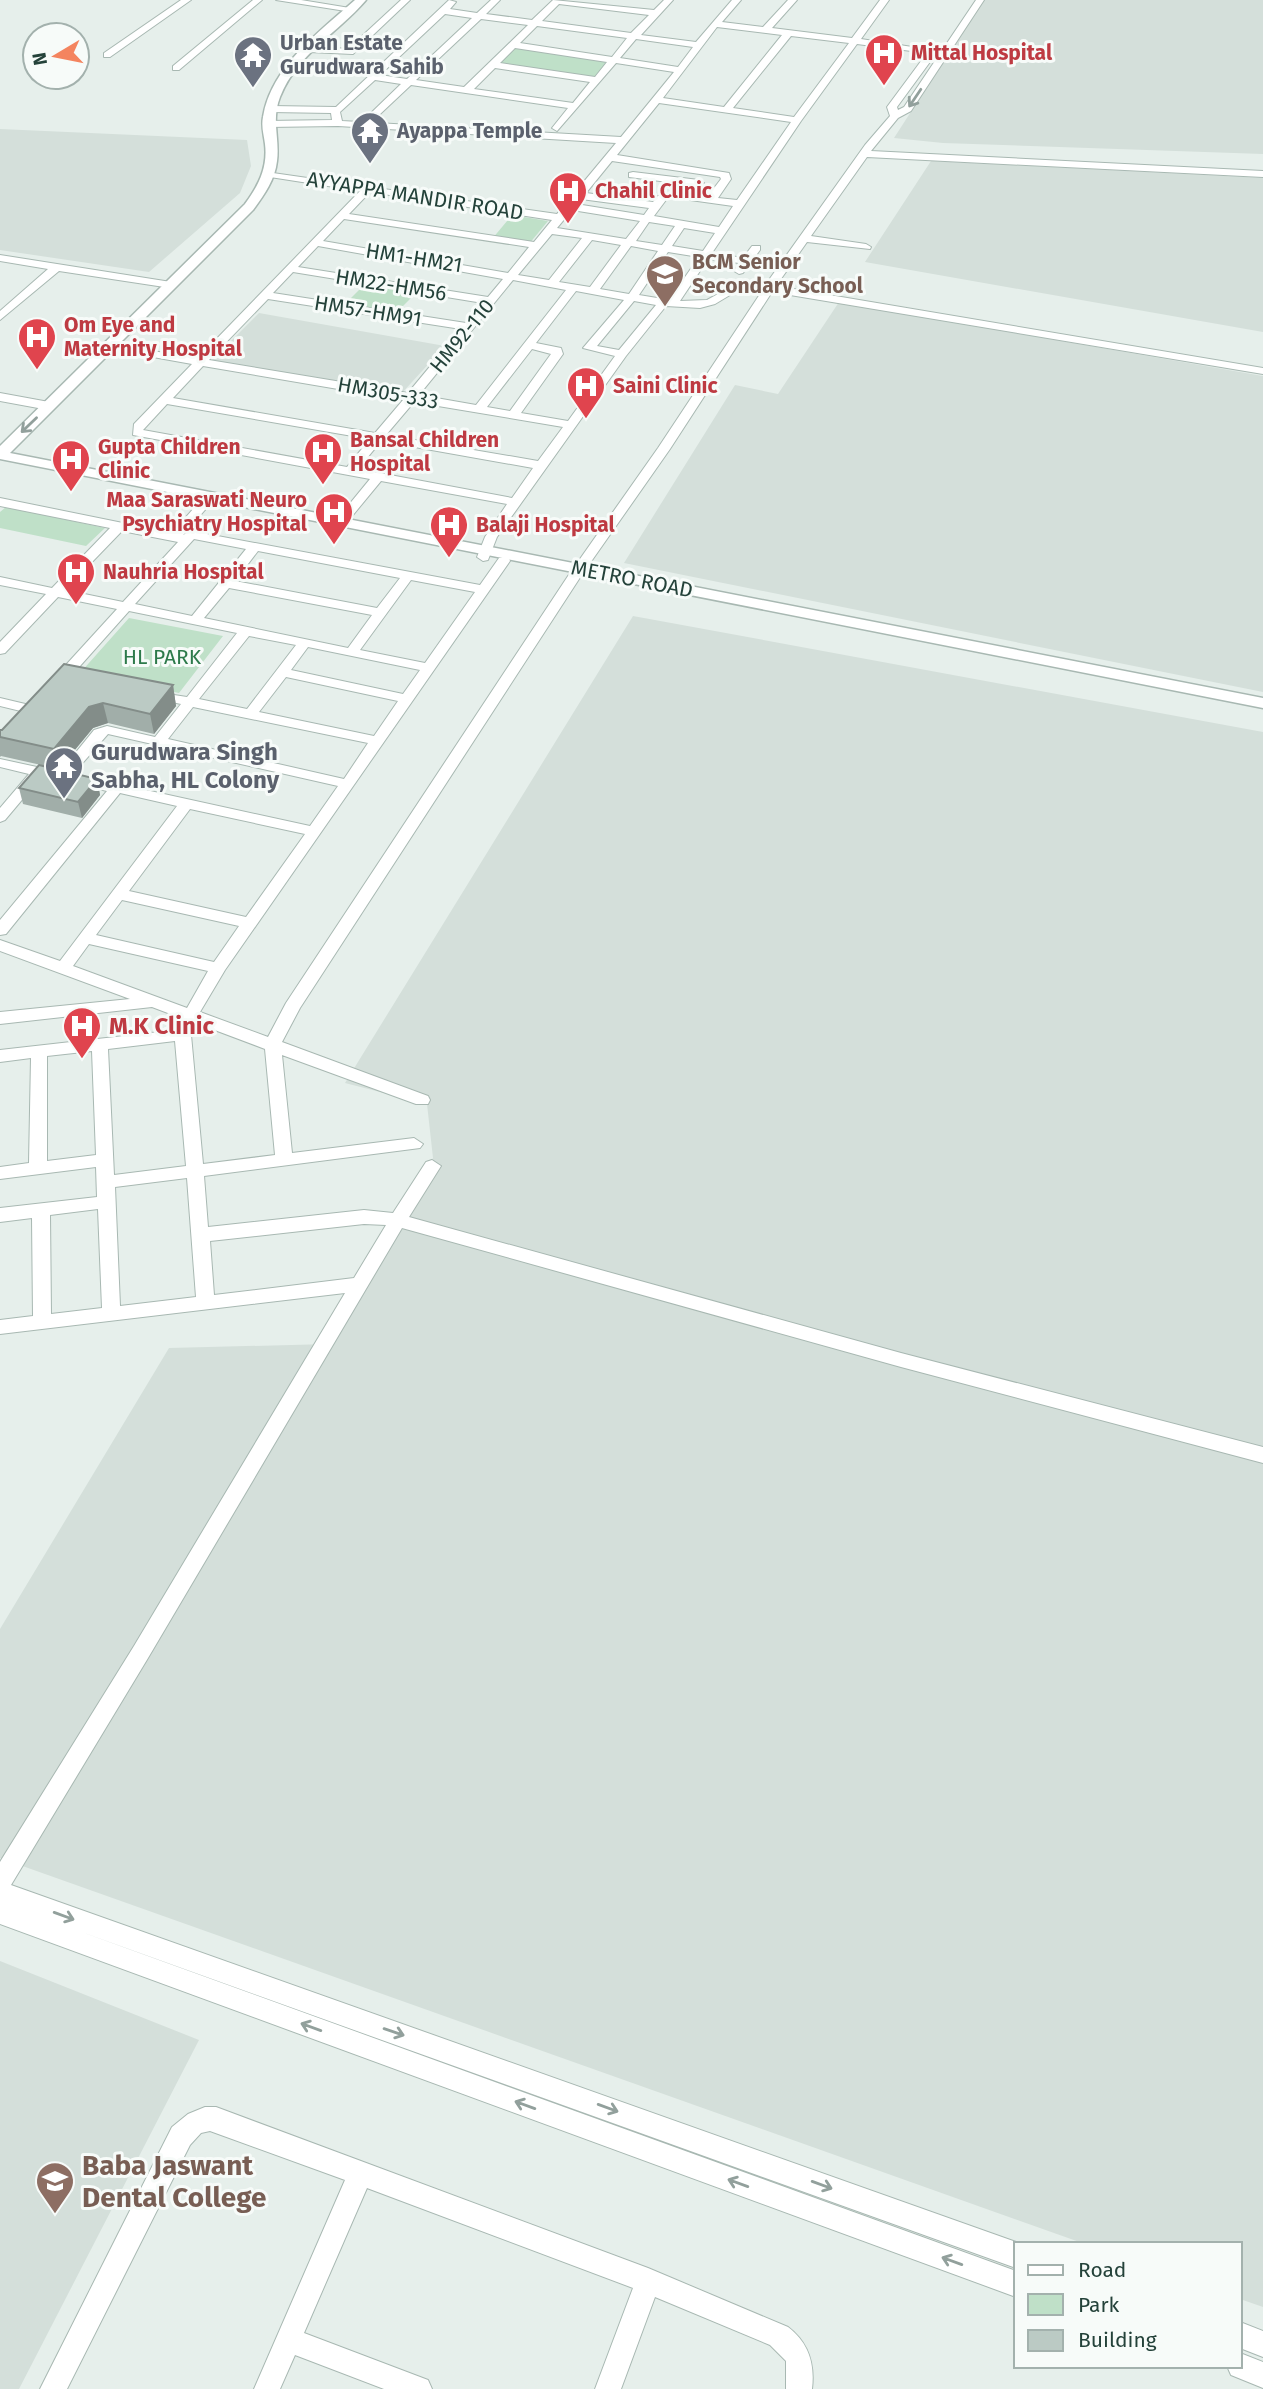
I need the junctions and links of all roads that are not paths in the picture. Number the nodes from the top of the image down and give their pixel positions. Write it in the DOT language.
graph roads {
  1 [pos="187,0"];
  2 [pos="258,0"];
  3 [pos="280,0"];
  4 [pos="406,0"];
  5 [pos="454,0"];
  6 [pos="496,0"];
  7 [pos="668,0"];
  8 [pos="737,0"];
  9 [pos="793,0"];
  10 [pos="885,0"];
  11 [pos="967,0"];
  12 [pos="980,0"];
  13 [pos="557,1"];
  14 [pos="351,4"];
  15 [pos="443,10"];
  16 [pos="656,13"];
  17 [pos="478,15"];
  18 [pos="536,22"];
  19 [pos="715,24"];
  20 [pos="766,30"];
  21 [pos="789,33"];
  22 [pos="634,36"];
  23 [pos="855,41"];
  24 [pos="515,45"];
  25 [pos="698,45"];
  26 [pos="309,49"];
  27 [pos="933,51"];
  28 [pos="107,55"];
  29 [pos="615,60"];
  30 [pos="494,65"];
  31 [pos="176,68"];
  32 [pos="681,70"];
  33 [pos="373,77"];
  34 [pos="596,80"];
  35 [pos="408,82"];
  36 [pos="467,90"];
  37 [pos="657,100"];
  38 [pos="573,106"];
  39 [pos="266,109"];
  40 [pos="726,110"];
  41 [pos="335,111"];
  42 [pos="375,114"];
  43 [pos="895,116"];
  44 [pos="797,120"];
  45 [pos="338,123"];
  46 [pos="268,124"];
  47 [pos="557,128"];
  48 [pos="621,140"];
  49 [pos="865,154"];
  50 [pos="609,157"];
  51 [pos="642,162"];
  52 [pos="270,174"];
  53 [pos="1263,174"];
  54 [pos="699,183"];
  55 [pos="623,187"];
  56 [pos="366,190"];
  57 [pos="578,194"];
  58 [pos="711,200"];
  59 [pos="740,204"];
  60 [pos="569,206"];
  61 [pos="656,206"];
  62 [pos="342,216"];
  63 [pos="560,218"];
  64 [pos="646,218"];
  65 [pos="374,221"];
  66 [pos="681,225"];
  67 [pos="411,226"];
  68 [pos="365,230"];
  69 [pos="549,230"];
  70 [pos="724,231"];
  71 [pos="402,235"];
  72 [pos="590,237"];
  73 [pos="803,238"];
  74 [pos="628,242"];
  75 [pos="316,243"];
  76 [pos="394,244"];
  77 [pos="425,244"];
  78 [pos="536,245"];
  79 [pos="866,247"];
  80 [pos="667,248"];
  81 [pos="756,248"];
  82 [pos="385,253"];
  83 [pos="706,256"];
  84 [pos="0,258"];
  85 [pos="744,261"];
  86 [pos="55,268"];
  87 [pos="292,269"];
  88 [pos="512,275"];
  89 [pos="552,283"];
  90 [pos="165,284"];
  91 [pos="738,286"];
  92 [pos="574,287"];
  93 [pos="771,288"];
  94 [pos="593,290"];
  95 [pos="266,295"];
  96 [pos="632,297"];
  97 [pos="491,301"];
  98 [pos="668,303"];
  99 [pos="0,304"];
  100 [pos="13,305"];
  101 [pos="0,317"];
  102 [pos="470,327"];
  103 [pos="529,345"];
  104 [pos="103,346"];
  105 [pos="622,354"];
  106 [pos="203,361"];
  107 [pos="1263,371"];
  108 [pos="0,397"];
  109 [pos="412,397"];
  110 [pos="164,400"];
  111 [pos="34,403"];
  112 [pos="49,406"];
  113 [pos="479,409"];
  114 [pos="513,415"];
  115 [pos="572,425"];
  116 [pos="0,435"];
  117 [pos="379,437"];
  118 [pos="0,454"];
  119 [pos="0,464"];
  120 [pos="543,466"];
  121 [pos="350,471"];
  122 [pos="378,477"];
  123 [pos="0,502"];
  124 [pos="515,502"];
  125 [pos="205,503"];
  126 [pos="119,526"];
  127 [pos="338,526"];
  128 [pos="181,538"];
  129 [pos="255,547"];
  130 [pos="485,553"];
  131 [pos="505,561"];
  132 [pos="577,572"];
  133 [pos="408,576"];
  134 [pos="0,581"];
  135 [pos="226,583"];
  136 [pos="484,590"];
  137 [pos="55,592"];
  138 [pos="126,607"];
  139 [pos="380,613"];
  140 [pos="195,621"];
  141 [pos="246,631"];
  142 [pos="304,643"];
  143 [pos="0,650"];
  144 [pos="352,652"];
  145 [pos="429,668"];
  146 [pos="282,672"];
  147 [pos="140,692"];
  148 [pos="407,699"];
  149 [pos="0,702"];
  150 [pos="190,702"];
  151 [pos="1263,704"];
  152 [pos="1263,711"];
  153 [pos="250,715"];
  154 [pos="159,741"];
  155 [pos="377,741"];
  156 [pos="0,763"];
  157 [pos="39,771"];
  158 [pos="64,777"];
  159 [pos="347,783"];
  160 [pos="117,788"];
  161 [pos="187,803"];
  162 [pos="0,817"];
  163 [pos="314,831"];
  164 [pos="118,894"];
  165 [pos="248,923"];
  166 [pos="0,930"];
  167 [pos="86,938"];
  168 [pos="0,945"];
  169 [pos="63,968"];
  170 [pos="218,968"];
  171 [pos="156,1002"];
  172 [pos="191,1014"];
  173 [pos="0,1018"];
  174 [pos="183,1035"];
  175 [pos="100,1044"];
  176 [pos="273,1044"];
  177 [pos="39,1051"];
  178 [pos="0,1056"];
  179 [pos="422,1100"];
  180 [pos="414,1144"];
  181 [pos="105,1160"];
  182 [pos="284,1160"];
  183 [pos="432,1166"];
  184 [pos="38,1168"];
  185 [pos="195,1171"];
  186 [pos="0,1173"];
  187 [pos="106,1182"];
  188 [pos="106,1202"];
  189 [pos="41,1210"];
  190 [pos="0,1214"];
  191 [pos="398,1220"];
  192 [pos="201,1235"];
  193 [pos="357,1285"];
  194 [pos="206,1303"];
  195 [pos="111,1314"];
  196 [pos="43,1322"];
  197 [pos="0,1327"];
  198 [pos="1263,1455"];
  199 [pos="0,1882"];
  200 [pos="0,1892"];
  201 [pos="0,1913"];
  202 [pos="360,2174"];
  203 [pos="1014,2254"];
  204 [pos="648,2281"];
  205 [pos="1014,2283"];
  206 [pos="1242,2336"];
  207 [pos="288,2340"];
  208 [pos="1263,2344"];
  209 [pos="1242,2367"];
  210 [pos="1263,2375"];
  211 [pos="53,2389"];
  212 [pos="267,2389"];
  213 [pos="419,2389"];
  214 [pos="608,2389"];
  215 [pos="799,2389"];
  1 -- 28 [label="street"];
  2 -- 31 [label="street"];
  3 -- 14 [label="street"];
  4 -- 26 [label="street"];
  5 -- 15 [label="street"];
  6 -- 17 [label="street"];
  7 -- 16 [label="street"];
  8 -- 19 [label="street, HM92-110"];
  9 -- 20 [label="street"];
  10 -- 23 [label="street"];
  11 -- 27 [label="street"];
  12 -- 43 [label="street, one-way"];
  13 -- 16 [label="street"];
  13 -- 18 [label="street"];
  14 -- 26 [label="street"];
  14 -- 39 [label="street"];
  15 -- 17 [label="street"];
  15 -- 33 [label="street"];
  16 -- 22 [label="street"];
  17 -- 18 [label="street"];
  17 -- 35 [label="street"];
  18 -- 22 [label="street"];
  18 -- 24 [label="street"];
  19 -- 20 [label="street"];
  19 -- 25 [label="street, HM92-110"];
  20 -- 21 [label="street"];
  21 -- 23 [label="street"];
  21 -- 40 [label="street"];
  22 -- 25 [label="street"];
  22 -- 29 [label="street"];
  23 -- 27 [label="street"];
  23 -- 44 [label="street"];
  24 -- 29 [label="street"];
  24 -- 30 [label="street"];
  25 -- 32 [label="street, HM92-110"];
  26 -- 39 [label="street"];
  27 -- 43 [label="street"];
  29 -- 32 [label="street"];
  29 -- 34 [label="street"];
  30 -- 34 [label="street"];
  30 -- 36 [label="street"];
  32 -- 37 [label="street, HM92-110"];
  33 -- 35 [label="street"];
  33 -- 41 [label="street"];
  34 -- 38 [label="street"];
  35 -- 36 [label="street"];
  35 -- 42 [label="street"];
  36 -- 38 [label="street"];
  37 -- 40 [label="street"];
  37 -- 48 [label="street, HM92-110"];
  38 -- 47 [label="street"];
  39 -- 41 [label="street"];
  39 -- 46 [label="street"];
  39 -- 90 [label="street"];
  40 -- 44 [label="street"];
  41 -- 45 [label="street"];
  43 -- 49 [label="street"];
  44 -- 59 [label="street"];
  45 -- 46 [label="street"];
  45 -- 48 [label="street"];
  46 -- 52 [label="street"];
  48 -- 50 [label="street, HM92-110"];
  49 -- 53 [label="street"];
  49 -- 73 [label="street"];
  50 -- 51 [label="street"];
  50 -- 57 [label="street, HM92-110"];
  51 -- 55 [label="street"];
  51 -- 58 [label="street"];
  52 -- 56 [label="street, AYYAPPA MANDIR ROAD"];
  52 -- 90 [label="street"];
  54 -- 55 [label="street"];
  55 -- 57 [label="street"];
  55 -- 61 [label="street"];
  56 -- 62 [label="street"];
  56 -- 63 [label="street, AYYAPPA MANDIR ROAD"];
  57 -- 60 [label="street, HM92-110"];
  58 -- 59 [label="street"];
  58 -- 61 [label="street"];
  59 -- 70 [label="street"];
  60 -- 63 [label="street, HM92-110"];
  60 -- 64 [label="street"];
  61 -- 64 [label="street"];
  62 -- 65 [label="street"];
  62 -- 75 [label="street"];
  63 -- 69 [label="street, HM92-110"];
  64 -- 66 [label="street"];
  64 -- 74 [label="street"];
  65 -- 67 [label="street"];
  65 -- 68 [label="street"];
  66 -- 70 [label="street"];
  66 -- 80 [label="street"];
  67 -- 71 [label="street"];
  67 -- 77 [label="street"];
  69 -- 72 [label="street"];
  69 -- 78 [label="street, HM92-110"];
  70 -- 83 [label="street"];
  72 -- 74 [label="street"];
  72 -- 89 [label="street"];
  73 -- 79 [label="street"];
  73 -- 93 [label="street"];
  74 -- 80 [label="street"];
  74 -- 94 [label="street"];
  75 -- 82 [label="street, HM1-HM21"];
  75 -- 87 [label="street"];
  76 -- 82 [label="street"];
  77 -- 78 [label="street"];
  77 -- 82 [label="street, HM1-HM21"];
  77 -- 88 [label="street, HM1-HM21"];
  78 -- 88 [label="street, HM92-110"];
  80 -- 83 [label="street"];
  80 -- 96 [label="street"];
  81 -- 85 [label="street"];
  83 -- 85 [label="street"];
  83 -- 98 [label="street"];
  84 -- 86 [label="street"];
  85 -- 91 [label="street"];
  86 -- 90 [label="street"];
  86 -- 100 [label="street"];
  87 -- 95 [label="street"];
  87 -- 97 [label="street, HM22-HM56"];
  88 -- 89 [label="street, HM1-HM21"];
  88 -- 97 [label="street, HM92-110"];
  89 -- 92 [label="street, HM1-HM21"];
  90 -- 104 [label="street"];
  91 -- 93 [label="street"];
  91 -- 98 [label="street, HM1-HM21"];
  92 -- 94 [label="street, HM1-HM21"];
  92 -- 103 [label="street"];
  93 -- 107 [label="street"];
  93 -- 132 [label="street"];
  94 -- 96 [label="street, HM1-HM21"];
  95 -- 102 [label="street, HM57-HM91"];
  95 -- 106 [label="street"];
  96 -- 98 [label="street, HM1-HM21"];
  96 -- 105 [label="street"];
  97 -- 102 [label="street, HM92-110"];
  98 -- 105 [label="street"];
  99 -- 100 [label="street"];
  100 -- 101 [label="street"];
  102 -- 109 [label="street, HM92-110"];
  103 -- 113 [label="street"];
  103 -- 114 [label="street"];
  104 -- 106 [label="street, HM305-333"];
  104 -- 111 [label="street"];
  104 -- 112 [label="street"];
  105 -- 115 [label="street"];
  106 -- 109 [label="street, HM305-333"];
  106 -- 110 [label="street"];
  108 -- 111 [label="street"];
  109 -- 113 [label="street, HM305-333"];
  109 -- 117 [label="street, HM92-110"];
  110 -- 117 [label="street"];
  110 -- 121 [label="street"];
  111 -- 112 [label="street"];
  111 -- 116 [label="street"];
  112 -- 118 [label="street, one-way"];
  113 -- 114 [label="street, HM305-333"];
  114 -- 115 [label="street, HM305-333"];
  115 -- 120 [label="street"];
  117 -- 120 [label="street"];
  117 -- 121 [label="street, HM92-110"];
  118 -- 127 [label="street, METRO ROAD"];
  119 -- 125 [label="street, METRO ROAD"];
  120 -- 124 [label="street"];
  121 -- 122 [label="street"];
  122 -- 124 [label="street"];
  122 -- 127 [label="street"];
  123 -- 126 [label="street"];
  124 -- 130 [label="street"];
  125 -- 127 [label="street, METRO ROAD"];
  125 -- 128 [label="street"];
  126 -- 128 [label="street"];
  126 -- 137 [label="street"];
  127 -- 130 [label="street, METRO ROAD"];
  128 -- 129 [label="street"];
  128 -- 138 [label="street"];
  129 -- 133 [label="street"];
  129 -- 135 [label="street"];
  130 -- 131 [label="street, METRO ROAD"];
  130 -- 132 [label="street, METRO ROAD"];
  131 -- 132 [label="street, METRO ROAD"];
  131 -- 136 [label="street"];
  132 -- 151 [label="street, METRO ROAD"];
  132 -- 152 [label="street, METRO ROAD"];
  132 -- 176 [label="street"];
  133 -- 136 [label="street"];
  133 -- 139 [label="street"];
  134 -- 137 [label="street"];
  135 -- 139 [label="street"];
  135 -- 140 [label="street"];
  136 -- 145 [label="street"];
  137 -- 138 [label="street"];
  137 -- 143 [label="street"];
  138 -- 140 [label="street"];
  138 -- 149 [label="street"];
  139 -- 144 [label="street"];
  140 -- 141 [label="street"];
  141 -- 142 [label="street"];
  141 -- 150 [label="street"];
  142 -- 144 [label="street"];
  142 -- 146 [label="street"];
  144 -- 145 [label="street"];
  145 -- 148 [label="street"];
  146 -- 148 [label="street"];
  146 -- 153 [label="street"];
  147 -- 150 [label="street"];
  148 -- 155 [label="street"];
  150 -- 153 [label="street"];
  150 -- 154 [label="street"];
  153 -- 155 [label="street"];
  154 -- 158 [label="street"];
  154 -- 159 [label="street"];
  155 -- 159 [label="street"];
  156 -- 157 [label="street"];
  157 -- 158 [label="street"];
  157 -- 162 [label="street"];
  158 -- 160 [label="street"];
  159 -- 163 [label="street"];
  160 -- 161 [label="street"];
  160 -- 166 [label="street"];
  161 -- 163 [label="street"];
  161 -- 164 [label="street"];
  163 -- 165 [label="street"];
  164 -- 165 [label="street"];
  164 -- 167 [label="street"];
  165 -- 170 [label="street"];
  167 -- 169 [label="street"];
  167 -- 170 [label="street"];
  168 -- 169 [label="street"];
  169 -- 171 [label="street"];
  170 -- 172 [label="street"];
  171 -- 172 [label="street"];
  171 -- 173 [label="street"];
  172 -- 174 [label="street"];
  172 -- 176 [label="street"];
  174 -- 175 [label="street"];
  174 -- 185 [label="street"];
  175 -- 177 [label="street"];
  175 -- 181 [label="street"];
  176 -- 179 [label="street"];
  176 -- 182 [label="street"];
  177 -- 178 [label="street"];
  177 -- 184 [label="street"];
  180 -- 182 [label="street"];
  181 -- 184 [label="street"];
  181 -- 187 [label="street"];
  182 -- 185 [label="street"];
  183 -- 191 [label="street"];
  184 -- 186 [label="street"];
  185 -- 187 [label="street"];
  185 -- 192 [label="street"];
  187 -- 188 [label="street"];
  188 -- 189 [label="street"];
  188 -- 195 [label="street"];
  189 -- 190 [label="street"];
  189 -- 196 [label="street"];
  191 -- 192 [label="street"];
  191 -- 193 [label="street"];
  191 -- 198 [label="street"];
  192 -- 194 [label="street"];
  193 -- 194 [label="street"];
  193 -- 199 [label="street"];
  194 -- 195 [label="street"];
  195 -- 196 [label="street"];
  196 -- 197 [label="street"];
  200 -- 203 [label="street, one-way"];
  205 -- 201 [label="street, one-way"];
  202 -- 204 [label="street"];
  202 -- 207 [label="street"];
  202 -- 211 [label="street"];
  204 -- 214 [label="street"];
  204 -- 215 [label="street"];
  206 -- 208 [label="street"];
  207 -- 212 [label="street"];
  207 -- 213 [label="street"];
  209 -- 210 [label="street"];
}
